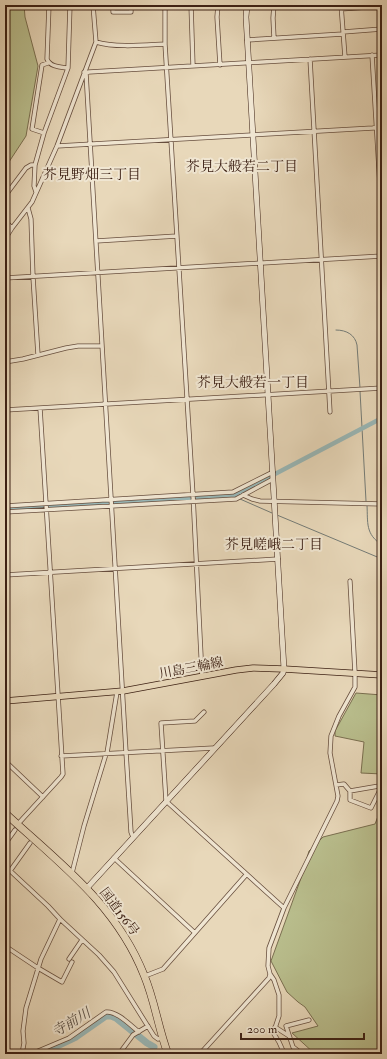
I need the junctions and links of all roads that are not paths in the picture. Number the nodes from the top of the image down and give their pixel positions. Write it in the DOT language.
graph roads {
  1 [pos="49,5"];
  2 [pos="70,5"];
  3 [pos="93,5"];
  4 [pos="113,5"];
  5 [pos="131,5"];
  6 [pos="165,5"];
  7 [pos="191,5"];
  8 [pos="218,5"];
  9 [pos="247,5"];
  10 [pos="251,5"];
  11 [pos="274,6"];
  12 [pos="382,6"];
  13 [pos="341,7"];
  14 [pos="382,29"];
  15 [pos="343,33"];
  16 [pos="274,38"];
  17 [pos="248,40"];
  18 [pos="96,42"];
  19 [pos="165,44"];
  20 [pos="372,55"];
  21 [pos="382,55"];
  22 [pos="344,57"];
  23 [pos="310,59"];
  24 [pos="48,63"];
  25 [pos="249,63"];
  26 [pos="220,65"];
  27 [pos="193,66"];
  28 [pos="68,68"];
  29 [pos="167,68"];
  30 [pos="85,73"];
  31 [pos="376,127"];
  32 [pos="314,131"];
  33 [pos="44,133"];
  34 [pos="253,134"];
  35 [pos="171,139"];
  36 [pos="90,143"];
  37 [pos="57,146"];
  38 [pos="35,166"];
  39 [pos="36,193"];
  40 [pos="5,196"];
  41 [pos="28,208"];
  42 [pos="382,219"];
  43 [pos="5,221"];
  44 [pos="12,228"];
  45 [pos="177,236"];
  46 [pos="5,238"];
  47 [pos="96,241"];
  48 [pos="382,256"];
  49 [pos="321,260"];
  50 [pos="260,264"];
  51 [pos="179,269"];
  52 [pos="97,273"];
  53 [pos="33,277"];
  54 [pos="5,278"];
  55 [pos="102,346"];
  56 [pos="38,355"];
  57 [pos="5,362"];
  58 [pos="382,388"];
  59 [pos="329,392"];
  60 [pos="269,395"];
  61 [pos="186,400"];
  62 [pos="105,404"];
  63 [pos="40,408"];
  64 [pos="5,410"];
  65 [pos="330,412"];
  66 [pos="273,472"];
  67 [pos="273,479"];
  68 [pos="193,495"];
  69 [pos="243,495"];
  70 [pos="111,499"];
  71 [pos="193,501"];
  72 [pos="274,501"];
  73 [pos="46,503"];
  74 [pos="382,504"];
  75 [pos="5,506"];
  76 [pos="111,506"];
  77 [pos="47,510"];
  78 [pos="5,512"];
  79 [pos="278,559"];
  80 [pos="196,564"];
  81 [pos="116,569"];
  82 [pos="51,572"];
  83 [pos="5,575"];
  84 [pos="350,581"];
  85 [pos="284,669"];
  86 [pos="355,673"];
  87 [pos="382,675"];
  88 [pos="202,676"];
  89 [pos="120,691"];
  90 [pos="58,697"];
  91 [pos="5,701"];
  92 [pos="204,712"];
  93 [pos="214,748"];
  94 [pos="164,751"];
  95 [pos="126,752"];
  96 [pos="106,754"];
  97 [pos="61,756"];
  98 [pos="5,761"];
  99 [pos="336,785"];
  100 [pos="350,791"];
  101 [pos="43,797"];
  102 [pos="166,801"];
  103 [pos="5,813"];
  104 [pos="16,827"];
  105 [pos="133,837"];
  106 [pos="30,843"];
  107 [pos="5,844"];
  108 [pos="114,858"];
  109 [pos="5,866"];
  110 [pos="10,871"];
  111 [pos="72,873"];
  112 [pos="246,875"];
  113 [pos="87,888"];
  114 [pos="284,908"];
  115 [pos="60,919"];
  116 [pos="194,932"];
  117 [pos="82,940"];
  118 [pos="5,946"];
  119 [pos="38,968"];
  120 [pos="270,974"];
  121 [pos="145,976"];
  122 [pos="309,1020"];
  123 [pos="148,1026"];
  124 [pos="275,1027"];
  125 [pos="139,1032"];
  126 [pos="289,1036"];
  127 [pos="162,1038"];
  128 [pos="22,1054"];
  129 [pos="31,1054"];
  130 [pos="119,1054"];
  131 [pos="168,1054"];
  132 [pos="200,1054"];
  133 [pos="287,1054"];
  134 [pos="302,1054"];
  1 -- 24 [label="street"];
  2 -- 28 [label="street"];
  3 -- 18 [label="street"];
  4 -- 5 [label="street"];
  6 -- 19 [label="street"];
  7 -- 27 [label="street"];
  8 -- 26 [label="street"];
  9 -- 17 [label="street"];
  10 -- 11 [label="street"];
  11 -- 16 [label="street"];
  12 -- 13 [label="street"];
  13 -- 15 [label="street"];
  14 -- 15 [label="street"];
  15 -- 16 [label="street"];
  15 -- 22 [label="street"];
  16 -- 17 [label="street"];
  17 -- 25 [label="street"];
  18 -- 19 [label="street"];
  18 -- 30 [label="street"];
  19 -- 29 [label="street"];
  20 -- 21 [label="street"];
  20 -- 22 [label="street"];
  20 -- 31 [label="street"];
  22 -- 23 [label="street"];
  23 -- 25 [label="street"];
  23 -- 32 [label="street"];
  24 -- 28 [label="street"];
  24 -- 33 [label="street"];
  25 -- 26 [label="street"];
  25 -- 34 [label="street"];
  26 -- 27 [label="street"];
  27 -- 29 [label="street"];
  28 -- 33 [label="street"];
  29 -- 30 [label="street"];
  29 -- 35 [label="street"];
  30 -- 36 [label="street"];
  30 -- 37 [label="street"];
  31 -- 32 [label="street"];
  31 -- 42 [label="street"];
  32 -- 34 [label="street"];
  32 -- 49 [label="street"];
  33 -- 38 [label="street"];
  34 -- 35 [label="street"];
  34 -- 50 [label="street"];
  35 -- 36 [label="street"];
  35 -- 45 [label="street"];
  36 -- 37 [label="street"];
  36 -- 47 [label="street"];
  37 -- 39 [label="street"];
  38 -- 39 [label="street"];
  38 -- 40 [label="street"];
  39 -- 41 [label="street"];
  41 -- 44 [label="street"];
  41 -- 53 [label="street"];
  43 -- 44 [label="street"];
  44 -- 46 [label="street"];
  45 -- 47 [label="street"];
  45 -- 51 [label="street"];
  47 -- 52 [label="street"];
  48 -- 49 [label="street"];
  49 -- 50 [label="street"];
  49 -- 59 [label="street"];
  50 -- 51 [label="street"];
  50 -- 60 [label="street"];
  51 -- 52 [label="street"];
  51 -- 61 [label="street"];
  52 -- 53 [label="street"];
  52 -- 55 [label="street"];
  53 -- 54 [label="street"];
  53 -- 56 [label="street"];
  55 -- 56 [label="street"];
  55 -- 62 [label="street"];
  56 -- 57 [label="street"];
  58 -- 59 [label="street"];
  59 -- 60 [label="street"];
  59 -- 65 [label="street"];
  60 -- 61 [label="street"];
  60 -- 66 [label="street"];
  61 -- 62 [label="street"];
  61 -- 68 [label="street"];
  62 -- 63 [label="street"];
  62 -- 70 [label="street"];
  63 -- 64 [label="street"];
  63 -- 73 [label="street"];
  66 -- 67 [label="street"];
  66 -- 68 [label="street"];
  67 -- 69 [label="street"];
  67 -- 72 [label="street"];
  68 -- 70 [label="street"];
  68 -- 71 [label="street"];
  69 -- 71 [label="street"];
  69 -- 72 [label="street"];
  70 -- 73 [label="street"];
  70 -- 76 [label="street"];
  71 -- 76 [label="street"];
  71 -- 80 [label="street"];
  72 -- 74 [label="street"];
  72 -- 79 [label="street"];
  73 -- 75 [label="street"];
  73 -- 77 [label="street"];
  76 -- 77 [label="street"];
  76 -- 81 [label="street"];
  77 -- 78 [label="street"];
  77 -- 82 [label="street"];
  79 -- 80 [label="street"];
  79 -- 85 [label="street"];
  80 -- 81 [label="street"];
  80 -- 88 [label="street"];
  81 -- 82 [label="street"];
  81 -- 89 [label="street"];
  82 -- 83 [label="street"];
  82 -- 90 [label="street"];
  84 -- 86 [label="street"];
  85 -- 86 [label="main road, 川島三輪線"];
  85 -- 88 [label="main road, 川島三輪線"];
  85 -- 93 [label="street"];
  86 -- 87 [label="main road, 川島三輪線"];
  86 -- 99 [label="street"];
  88 -- 89 [label="main road, 川島三輪線"];
  89 -- 90 [label="main road, 川島三輪線"];
  89 -- 95 [label="street"];
  89 -- 96 [label="street"];
  90 -- 91 [label="main road, 川島三輪線"];
  90 -- 97 [label="street"];
  92 -- 94 [label="street"];
  93 -- 94 [label="street"];
  93 -- 102 [label="street"];
  94 -- 95 [label="street"];
  94 -- 102 [label="street"];
  95 -- 96 [label="street"];
  95 -- 105 [label="street"];
  96 -- 97 [label="street"];
  96 -- 111 [label="street"];
  97 -- 101 [label="street"];
  98 -- 101 [label="street"];
  99 -- 100 [label="street"];
  99 -- 114 [label="street"];
  100 -- 100 [label="street"];
  101 -- 104 [label="street"];
  102 -- 105 [label="street"];
  102 -- 112 [label="street"];
  103 -- 104 [label="highway, 国道156号"];
  104 -- 107 [label="street"];
  104 -- 111 [label="highway, 国道156号"];
  105 -- 108 [label="street"];
  106 -- 110 [label="street"];
  108 -- 113 [label="street"];
  108 -- 116 [label="street"];
  109 -- 110 [label="street"];
  110 -- 115 [label="street"];
  111 -- 113 [label="highway, 国道156号"];
  112 -- 114 [label="street"];
  112 -- 116 [label="street"];
  113 -- 121 [label="highway, 国道156号"];
  114 -- 120 [label="street"];
  115 -- 117 [label="street"];
  115 -- 119 [label="street"];
  116 -- 121 [label="street"];
  117 -- 119 [label="street"];
  117 -- 123 [label="street"];
  118 -- 119 [label="street"];
  119 -- 128 [label="street"];
  120 -- 124 [label="street"];
  120 -- 132 [label="street"];
  121 -- 127 [label="highway, 国道156号"];
  122 -- 126 [label="street"];
  123 -- 125 [label="street"];
  123 -- 127 [label="street"];
  124 -- 126 [label="street"];
  124 -- 133 [label="street"];
  125 -- 129 [label="street"];
  125 -- 130 [label="street"];
  126 -- 134 [label="street"];
  127 -- 131 [label="highway, 国道156号"];
}
